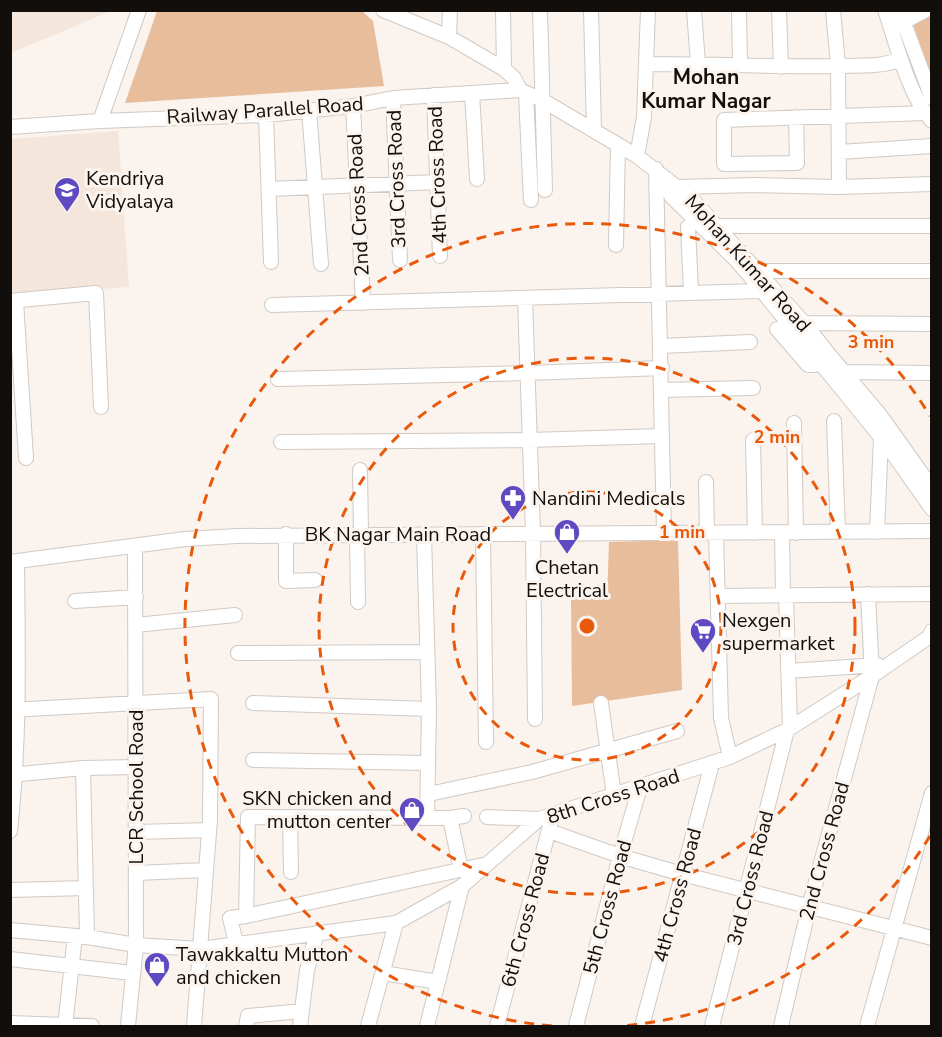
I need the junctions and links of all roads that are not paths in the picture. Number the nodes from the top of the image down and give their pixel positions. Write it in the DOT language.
graph roads {
  1 [pos="138,10"];
  2 [pos="382,10"];
  3 [pos="450,10"];
  4 [pos="502,10"];
  5 [pos="540,10"];
  6 [pos="591,10"];
  7 [pos="648,10"];
  8 [pos="694,10"];
  9 [pos="739,10"];
  10 [pos="779,10"];
  11 [pos="833,10"];
  12 [pos="885,10"];
  13 [pos="926,10"];
  14 [pos="898,20"];
  15 [pos="449,38"];
  16 [pos="901,58"];
  17 [pos="648,64"];
  18 [pos="698,64"];
  19 [pos="741,64"];
  20 [pos="838,65"];
  21 [pos="781,67"];
  22 [pos="504,69"];
  23 [pos="523,92"];
  24 [pos="472,93"];
  25 [pos="434,95"];
  26 [pos="393,98"];
  27 [pos="932,98"];
  28 [pos="542,100"];
  29 [pos="353,106"];
  30 [pos="309,110"];
  31 [pos="266,114"];
  32 [pos="839,116"];
  33 [pos="796,117"];
  34 [pos="928,117"];
  35 [pos="100,121"];
  36 [pos="10,127"];
  37 [pos="594,130"];
  38 [pos="618,145"];
  39 [pos="932,146"];
  40 [pos="839,152"];
  41 [pos="637,156"];
  42 [pos="754,163"];
  43 [pos="656,169"];
  44 [pos="477,179"];
  45 [pos="438,182"];
  46 [pos="932,184"];
  47 [pos="397,185"];
  48 [pos="754,185"];
  49 [pos="357,186"];
  50 [pos="672,187"];
  51 [pos="315,188"];
  52 [pos="839,188"];
  53 [pos="269,189"];
  54 [pos="545,190"];
  55 [pos="531,200"];
  56 [pos="932,226"];
  57 [pos="688,227"];
  58 [pos="714,230"];
  59 [pos="616,245"];
  60 [pos="440,256"];
  61 [pos="400,260"];
  62 [pos="271,262"];
  63 [pos="321,264"];
  64 [pos="759,271"];
  65 [pos="932,271"];
  66 [pos="691,291"];
  67 [pos="760,291"];
  68 [pos="658,292"];
  69 [pos="525,299"];
  70 [pos="13,301"];
  71 [pos="363,303"];
  72 [pos="272,305"];
  73 [pos="804,323"];
  74 [pos="932,324"];
  75 [pos="777,329"];
  76 [pos="750,342"];
  77 [pos="661,346"];
  78 [pos="819,363"];
  79 [pos="662,368"];
  80 [pos="844,372"];
  81 [pos="932,373"];
  82 [pos="528,374"];
  83 [pos="278,379"];
  84 [pos="753,388"];
  85 [pos="661,390"];
  86 [pos="100,407"];
  87 [pos="834,421"];
  88 [pos="794,423"];
  89 [pos="662,436"];
  90 [pos="881,438"];
  91 [pos="529,440"];
  92 [pos="753,440"];
  93 [pos="280,442"];
  94 [pos="26,458"];
  95 [pos="360,470"];
  96 [pos="706,482"];
  97 [pos="932,488"];
  98 [pos="932,509"];
  99 [pos="932,531"];
  100 [pos="838,532"];
  101 [pos="878,532"];
  102 [pos="664,533"];
  103 [pos="711,533"];
  104 [pos="755,533"];
  105 [pos="782,533"];
  106 [pos="796,533"];
  107 [pos="286,534"];
  108 [pos="359,534"];
  109 [pos="424,534"];
  110 [pos="483,534"];
  111 [pos="533,534"];
  112 [pos="135,546"];
  113 [pos="14,562"];
  114 [pos="315,580"];
  115 [pos="868,594"];
  116 [pos="932,594"];
  117 [pos="785,595"];
  118 [pos="718,596"];
  119 [pos="135,597"];
  120 [pos="75,601"];
  121 [pos="358,602"];
  122 [pos="235,615"];
  123 [pos="136,625"];
  124 [pos="931,636"];
  125 [pos="427,652"];
  126 [pos="238,653"];
  127 [pos="788,671"];
  128 [pos="871,671"];
  129 [pos="253,703"];
  130 [pos="601,703"];
  131 [pos="136,704"];
  132 [pos="429,709"];
  133 [pos="15,710"];
  134 [pos="535,719"];
  135 [pos="788,729"];
  136 [pos="677,731"];
  137 [pos="486,742"];
  138 [pos="608,751"];
  139 [pos="730,757"];
  140 [pos="252,760"];
  141 [pos="428,763"];
  142 [pos="712,764"];
  143 [pos="136,767"];
  144 [pos="84,768"];
  145 [pos="14,775"];
  146 [pos="640,787"];
  147 [pos="932,793"];
  148 [pos="429,794"];
  149 [pos="614,795"];
  150 [pos="464,816"];
  151 [pos="546,816"];
  152 [pos="290,817"];
  153 [pos="487,817"];
  154 [pos="427,818"];
  155 [pos="450,818"];
  156 [pos="209,830"];
  157 [pos="10,831"];
  158 [pos="549,831"];
  159 [pos="136,832"];
  160 [pos="620,856"];
  161 [pos="485,865"];
  162 [pos="206,870"];
  163 [pos="461,870"];
  164 [pos="291,872"];
  165 [pos="136,873"];
  166 [pos="681,874"];
  167 [pos="462,886"];
  168 [pos="86,888"];
  169 [pos="10,890"];
  170 [pos="748,890"];
  171 [pos="809,907"];
  172 [pos="203,915"];
  173 [pos="246,916"];
  174 [pos="230,918"];
  175 [pos="396,923"];
  176 [pos="894,927"];
  177 [pos="10,930"];
  178 [pos="318,933"];
  179 [pos="81,936"];
  180 [pos="932,938"];
  181 [pos="236,943"];
  182 [pos="136,945"];
  183 [pos="200,949"];
  184 [pos="10,959"];
  185 [pos="72,965"];
  186 [pos="383,972"];
  187 [pos="132,973"];
  188 [pos="438,982"];
  189 [pos="302,1011"];
  190 [pos="10,1023"];
  191 [pos="65,1026"];
  192 [pos="92,1026"];
  193 [pos="128,1026"];
  194 [pos="194,1026"];
  195 [pos="246,1026"];
  196 [pos="300,1026"];
  197 [pos="368,1026"];
  198 [pos="427,1026"];
  199 [pos="497,1026"];
  200 [pos="576,1026"];
  201 [pos="642,1026"];
  202 [pos="712,1026"];
  203 [pos="780,1026"];
  204 [pos="867,1026"];
  1 -- 35 [label="street"];
  2 -- 15 [label="street"];
  3 -- 15 [label="street"];
  4 -- 22 [label="street"];
  5 -- 28 [label="street"];
  6 -- 37 [label="street"];
  7 -- 17 [label="street"];
  8 -- 18 [label="street"];
  9 -- 19 [label="street"];
  10 -- 21 [label="street"];
  11 -- 20 [label="street"];
  12 -- 14 [label="street"];
  13 -- 14 [label="street"];
  14 -- 16 [label="street"];
  14 -- 27 [label="street"];
  15 -- 22 [label="street"];
  16 -- 20 [label="street"];
  16 -- 34 [label="street"];
  17 -- 18 [label="street"];
  17 -- 41 [label="street"];
  18 -- 19 [label="street"];
  19 -- 21 [label="street"];
  20 -- 21 [label="street"];
  20 -- 32 [label="street"];
  22 -- 23 [label="street"];
  23 -- 24 [label="street, Railway Parallel Road"];
  23 -- 28 [label="street, Mohan Kumar Road"];
  23 -- 55 [label="street"];
  24 -- 25 [label="street, Railway Parallel Road"];
  24 -- 44 [label="street"];
  25 -- 26 [label="street, Railway Parallel Road"];
  25 -- 45 [label="street, 4th Cross Road"];
  26 -- 29 [label="street, Railway Parallel Road"];
  26 -- 47 [label="street, 3rd Cross Road"];
  28 -- 37 [label="street, Mohan Kumar Road"];
  28 -- 54 [label="street"];
  29 -- 30 [label="street, Railway Parallel Road"];
  29 -- 49 [label="street, 2nd Cross Road"];
  30 -- 31 [label="street, Railway Parallel Road"];
  30 -- 51 [label="street"];
  31 -- 35 [label="street, Railway Parallel Road"];
  31 -- 53 [label="street"];
  32 -- 33 [label="street"];
  32 -- 34 [label="street"];
  32 -- 40 [label="street"];
  33 -- 42 [label="street"];
  33 -- 42 [label="street"];
  35 -- 36 [label="street, Railway Parallel Road"];
  37 -- 38 [label="street, Mohan Kumar Road"];
  38 -- 41 [label="street, Mohan Kumar Road"];
  38 -- 59 [label="street"];
  39 -- 40 [label="street"];
  40 -- 52 [label="street"];
  41 -- 43 [label="street, Mohan Kumar Road"];
  42 -- 48 [label="street"];
  43 -- 50 [label="street, Mohan Kumar Road"];
  43 -- 68 [label="street"];
  45 -- 47 [label="street"];
  45 -- 60 [label="street, 4th Cross Road"];
  46 -- 52 [label="street"];
  47 -- 49 [label="street"];
  47 -- 61 [label="street, 3rd Cross Road"];
  48 -- 50 [label="street"];
  48 -- 52 [label="street"];
  49 -- 51 [label="street"];
  49 -- 71 [label="street, 2nd Cross Road"];
  50 -- 58 [label="street, Mohan Kumar Road"];
  51 -- 53 [label="street"];
  51 -- 63 [label="street"];
  53 -- 62 [label="street"];
  56 -- 58 [label="street"];
  57 -- 66 [label="street"];
  58 -- 64 [label="street, Mohan Kumar Road"];
  58 -- 67 [label="street"];
  64 -- 65 [label="street"];
  64 -- 73 [label="street, Mohan Kumar Road"];
  66 -- 67 [label="street"];
  66 -- 68 [label="street"];
  67 -- 78 [label="street"];
  68 -- 69 [label="street"];
  68 -- 77 [label="street"];
  69 -- 71 [label="street"];
  69 -- 82 [label="street"];
  70 -- 86 [label="street"];
  70 -- 94 [label="street"];
  71 -- 72 [label="street"];
  73 -- 74 [label="street"];
  73 -- 80 [label="street, Mohan Kumar Road"];
  75 -- 78 [label="street"];
  76 -- 77 [label="street"];
  77 -- 79 [label="street"];
  78 -- 90 [label="street"];
  79 -- 82 [label="street"];
  79 -- 85 [label="street"];
  80 -- 81 [label="street"];
  80 -- 97 [label="street, Mohan Kumar Road"];
  82 -- 83 [label="street"];
  82 -- 91 [label="street"];
  84 -- 85 [label="street"];
  85 -- 89 [label="street"];
  87 -- 100 [label="street"];
  88 -- 106 [label="street"];
  89 -- 91 [label="street"];
  89 -- 102 [label="street"];
  90 -- 98 [label="street"];
  90 -- 101 [label="street"];
  91 -- 93 [label="street"];
  91 -- 111 [label="street"];
  92 -- 104 [label="street"];
  95 -- 108 [label="street"];
  96 -- 103 [label="street"];
  99 -- 101 [label="street, BK Nagar Main Road"];
  100 -- 101 [label="street, BK Nagar Main Road"];
  100 -- 106 [label="street, BK Nagar Main Road"];
  102 -- 103 [label="street, BK Nagar Main Road"];
  102 -- 111 [label="street, BK Nagar Main Road"];
  103 -- 104 [label="street, BK Nagar Main Road"];
  103 -- 118 [label="street"];
  104 -- 105 [label="street, BK Nagar Main Road"];
  105 -- 106 [label="street, BK Nagar Main Road"];
  105 -- 117 [label="street, 3rd Cross Road"];
  107 -- 108 [label="street, BK Nagar Main Road"];
  107 -- 112 [label="street, BK Nagar Main Road"];
  107 -- 114 [label="street"];
  108 -- 109 [label="street, BK Nagar Main Road"];
  108 -- 121 [label="street"];
  109 -- 110 [label="street, BK Nagar Main Road"];
  109 -- 125 [label="street"];
  110 -- 111 [label="street, BK Nagar Main Road"];
  110 -- 137 [label="street"];
  111 -- 134 [label="street"];
  112 -- 113 [label="street, BK Nagar Main Road"];
  112 -- 119 [label="street, LCR School Road"];
  113 -- 133 [label="street"];
  115 -- 116 [label="street"];
  115 -- 117 [label="street"];
  115 -- 128 [label="street, 2nd Cross Road"];
  117 -- 118 [label="street"];
  117 -- 127 [label="street, 3rd Cross Road"];
  118 -- 139 [label="street"];
  119 -- 120 [label="street"];
  119 -- 123 [label="street, LCR School Road"];
  122 -- 123 [label="street"];
  123 -- 131 [label="street, LCR School Road"];
  124 -- 128 [label="street, 8th Cross Road"];
  125 -- 126 [label="street"];
  125 -- 132 [label="street"];
  127 -- 128 [label="street"];
  127 -- 135 [label="street, 3rd Cross Road"];
  128 -- 135 [label="street, 8th Cross Road"];
  128 -- 171 [label="street, 2nd Cross Road"];
  129 -- 132 [label="street"];
  130 -- 138 [label="street"];
  131 -- 133 [label="street"];
  131 -- 143 [label="street, LCR School Road"];
  131 -- 156 [label="street"];
  132 -- 141 [label="street"];
  133 -- 145 [label="street"];
  135 -- 139 [label="street, 8th Cross Road"];
  135 -- 170 [label="street, 3rd Cross Road"];
  136 -- 138 [label="street"];
  138 -- 148 [label="street"];
  138 -- 149 [label="street"];
  139 -- 142 [label="street, 8th Cross Road"];
  140 -- 141 [label="street"];
  141 -- 148 [label="street"];
  142 -- 146 [label="street, 8th Cross Road"];
  142 -- 166 [label="street, 4th Cross Road"];
  143 -- 144 [label="street"];
  143 -- 159 [label="street, LCR School Road"];
  144 -- 145 [label="street"];
  144 -- 168 [label="street"];
  145 -- 157 [label="street"];
  146 -- 149 [label="street, 8th Cross Road"];
  146 -- 160 [label="street, 5th Cross Road"];
  147 -- 176 [label="street"];
  148 -- 154 [label="street"];
  149 -- 151 [label="street, 8th Cross Road"];
  150 -- 155 [label="street"];
  151 -- 153 [label="street"];
  151 -- 158 [label="street, 6th Cross Road"];
  151 -- 161 [label="street, 8th Cross Road"];
  152 -- 154 [label="street"];
  152 -- 164 [label="street"];
  152 -- 173 [label="street"];
  154 -- 155 [label="street"];
  155 -- 163 [label="street"];
  156 -- 159 [label="street"];
  156 -- 162 [label="street"];
  158 -- 160 [label="street"];
  158 -- 199 [label="street, 6th Cross Road"];
  159 -- 165 [label="street, LCR School Road"];
  160 -- 166 [label="street"];
  160 -- 200 [label="street, 5th Cross Road"];
  161 -- 163 [label="street"];
  161 -- 167 [label="street, 8th Cross Road"];
  162 -- 165 [label="street"];
  162 -- 172 [label="street"];
  163 -- 173 [label="street"];
  165 -- 182 [label="street, LCR School Road"];
  166 -- 170 [label="street"];
  166 -- 201 [label="street, 4th Cross Road"];
  167 -- 175 [label="street, 8th Cross Road"];
  167 -- 188 [label="street"];
  168 -- 169 [label="street"];
  168 -- 179 [label="street"];
  170 -- 171 [label="street"];
  170 -- 202 [label="street, 3rd Cross Road"];
  171 -- 176 [label="street"];
  171 -- 203 [label="street, 2nd Cross Road"];
  172 -- 174 [label="street"];
  172 -- 183 [label="street"];
  173 -- 174 [label="street"];
  174 -- 181 [label="street"];
  175 -- 178 [label="street"];
  175 -- 186 [label="street"];
  176 -- 180 [label="street"];
  176 -- 204 [label="street"];
  177 -- 179 [label="street"];
  178 -- 181 [label="street"];
  178 -- 189 [label="street"];
  179 -- 182 [label="street"];
  179 -- 185 [label="street"];
  181 -- 183 [label="street"];
  182 -- 183 [label="street"];
  182 -- 187 [label="street, LCR School Road"];
  183 -- 194 [label="street"];
  184 -- 185 [label="street"];
  185 -- 187 [label="street"];
  185 -- 191 [label="street"];
  186 -- 188 [label="street"];
  186 -- 197 [label="street"];
  187 -- 193 [label="street, LCR School Road"];
  188 -- 198 [label="street"];
  189 -- 195 [label="street"];
  189 -- 196 [label="street"];
  190 -- 191 [label="street"];
  191 -- 192 [label="street"];
}
